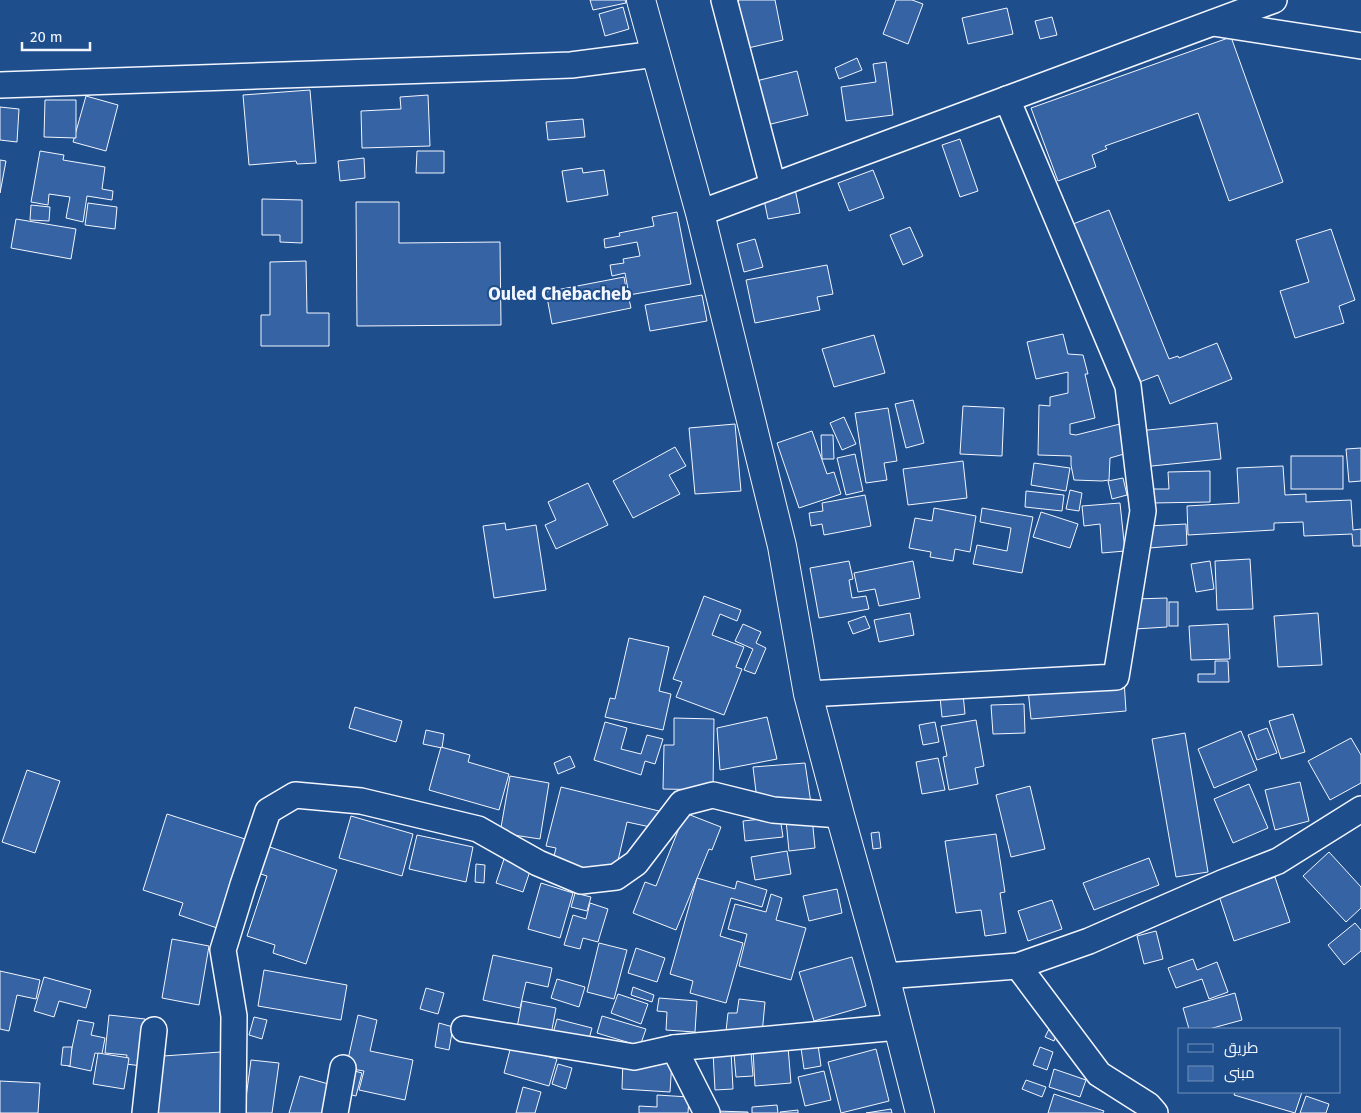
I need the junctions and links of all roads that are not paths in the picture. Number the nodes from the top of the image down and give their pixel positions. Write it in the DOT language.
graph roads {
  1 [pos="641,0"];
  2 [pos="724,0"];
  3 [pos="1274,0"];
  4 [pos="1212,23"];
  5 [pos="1361,46"];
  6 [pos="656,54"];
  7 [pos="0,85"];
  8 [pos="1007,99"];
  9 [pos="773,186"];
  10 [pos="700,213"];
  11 [pos="808,694"];
  12 [pos="1361,809"];
  13 [pos="840,815"];
  14 [pos="1018,966"];
  15 [pos="886,976"];
  16 [pos="898,1027"];
  17 [pos="464,1029"];
  18 [pos="154,1030"];
  19 [pos="674,1048"];
  20 [pos="343,1068"];
  21 [pos="145,1113"];
  22 [pos="233,1113"];
  23 [pos="335,1113"];
  24 [pos="706,1113"];
  25 [pos="920,1113"];
  26 [pos="1155,1113"];
  1 -- 6 [label="main road"];
  2 -- 9 [label="street"];
  3 -- 4 [label="street"];
  4 -- 5 [label="street"];
  4 -- 8 [label="street"];
  6 -- 7 [label="street"];
  6 -- 10 [label="main road"];
  8 -- 9 [label="street"];
  8 -- 11 [label="street"];
  9 -- 10 [label="street"];
  10 -- 11 [label="main road"];
  11 -- 13 [label="main road"];
  12 -- 14 [label="street"];
  13 -- 15 [label="main road"];
  13 -- 22 [label="street"];
  14 -- 15 [label="street"];
  14 -- 26 [label="street"];
  15 -- 16 [label="main road"];
  16 -- 19 [label="street"];
  16 -- 25 [label="main road"];
  17 -- 19 [label="street"];
  18 -- 21 [label="street"];
  19 -- 24 [label="street"];
  20 -- 23 [label="street"];
}
